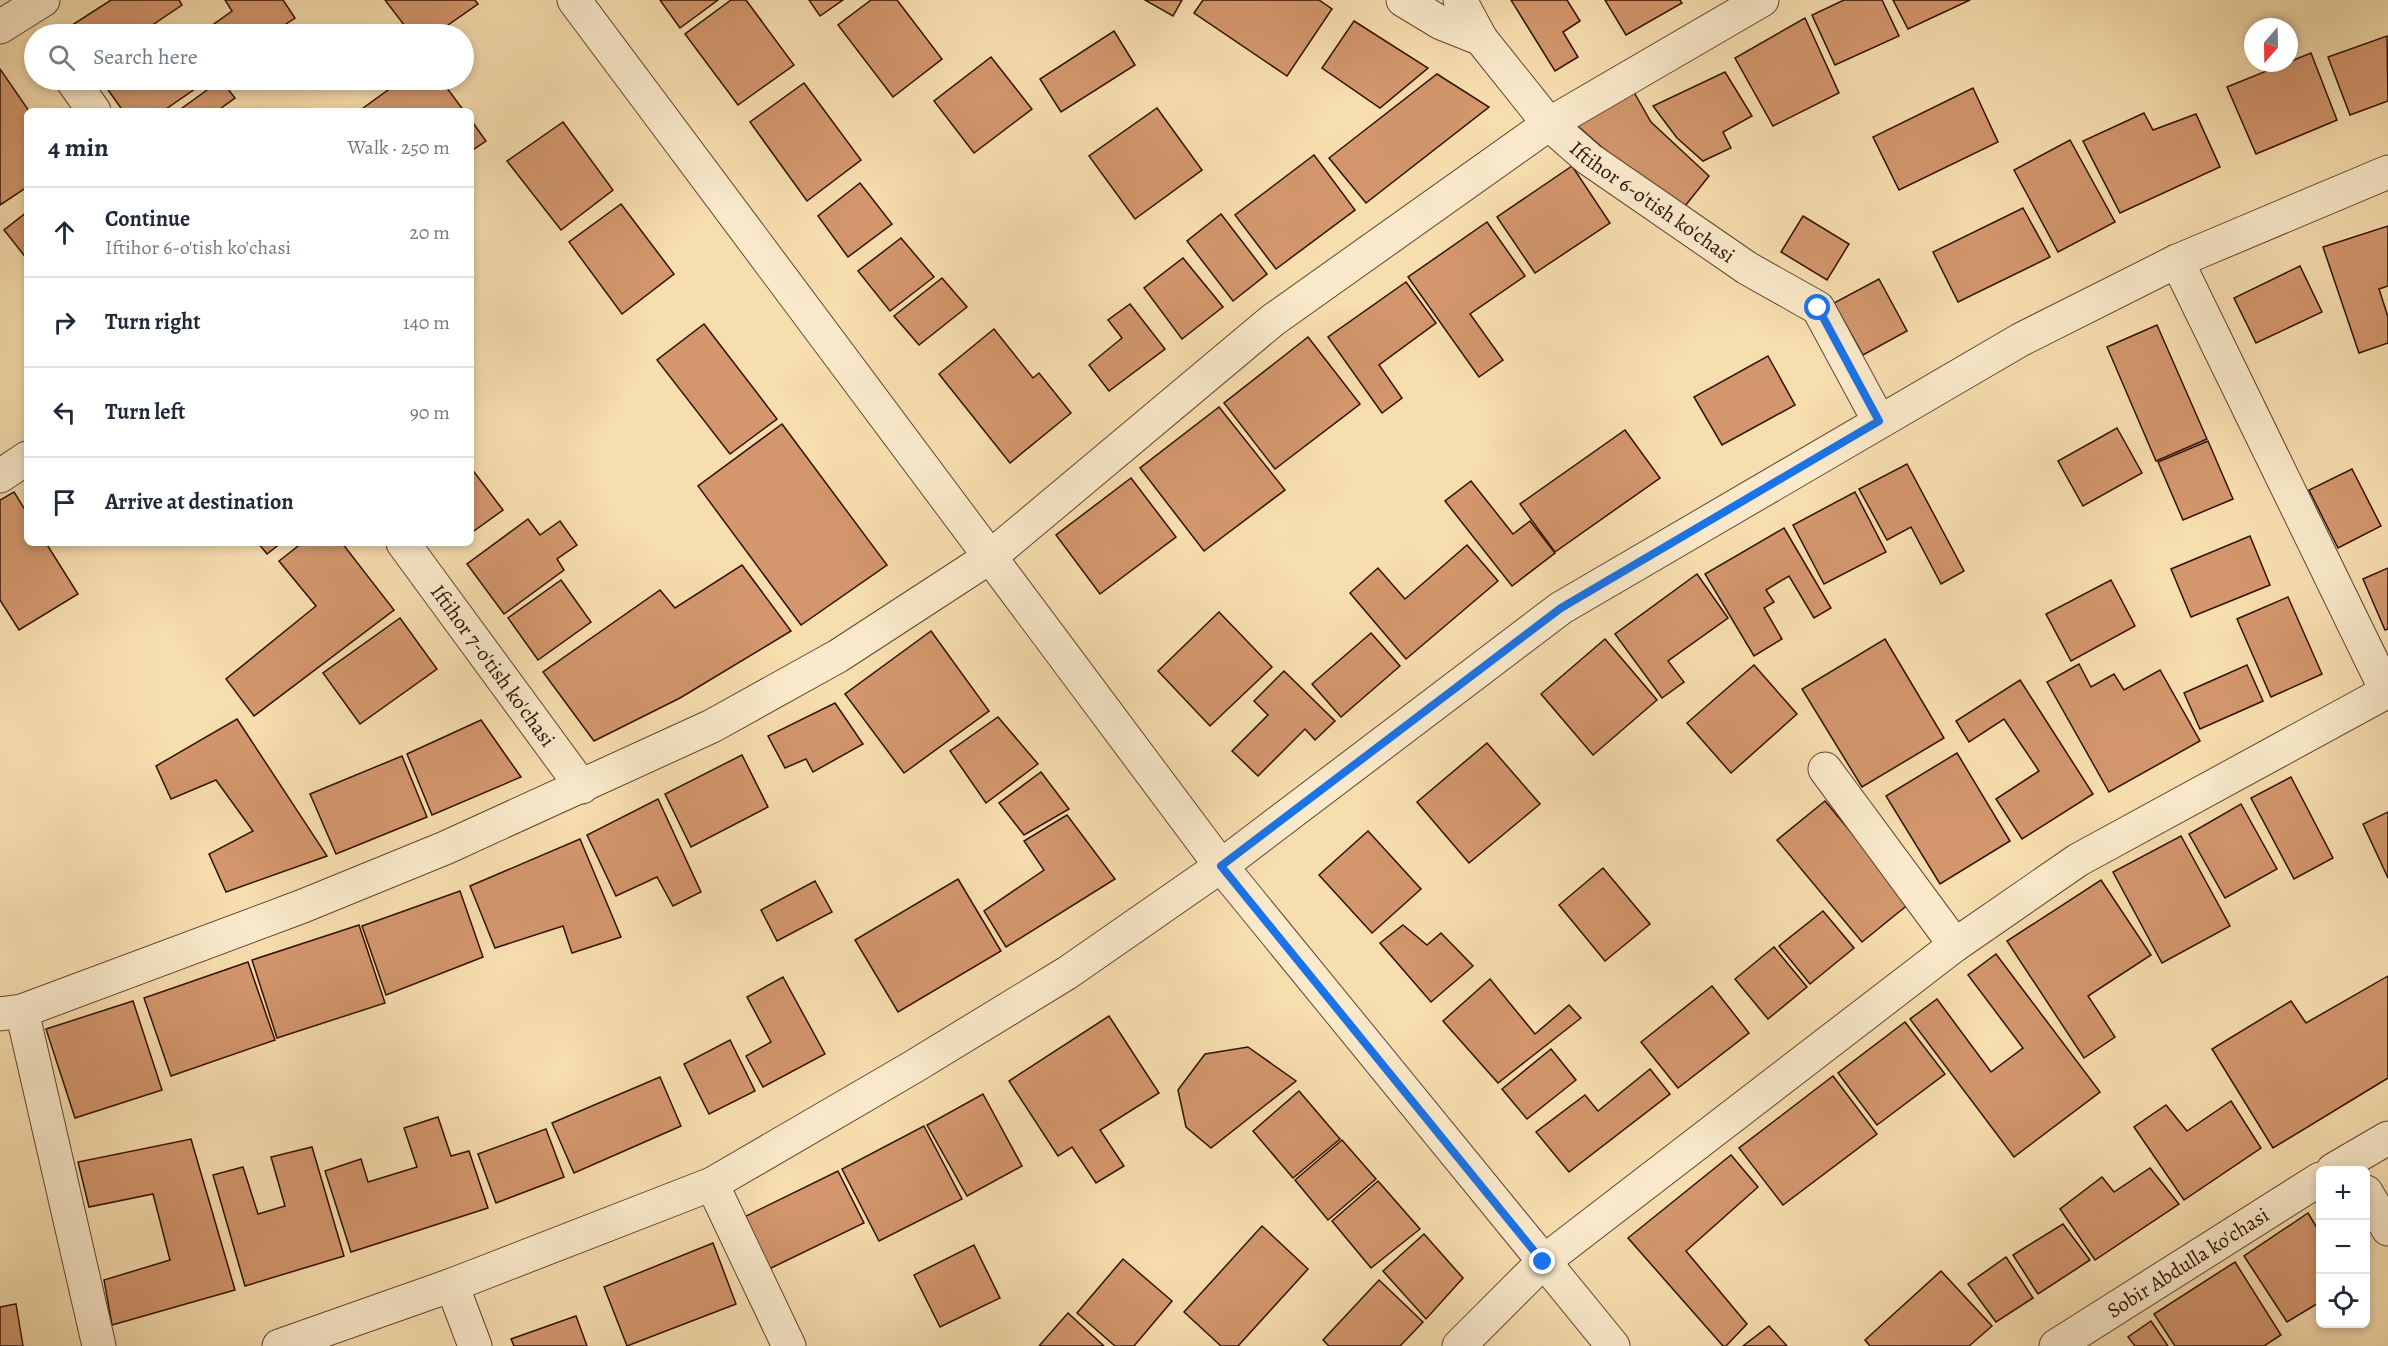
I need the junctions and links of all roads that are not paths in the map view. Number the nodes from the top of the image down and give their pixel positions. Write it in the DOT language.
graph roads {
  1 [pos="573,0"];
  2 [pos="1403,0"];
  3 [pos="1460,0"];
  4 [pos="1762,0"];
  5 [pos="1481,39"];
  6 [pos="79,90"];
  7 [pos="92,108"];
  8 [pos="1549,124"];
  9 [pos="2388,172"];
  10 [pos="2177,261"];
  11 [pos="1879,421"];
  12 [pos="24,460"];
  13 [pos="0,476"];
  14 [pos="405,546"];
  15 [pos="990,557"];
  16 [pos="2388,691"];
  17 [pos="1825,769"];
  18 [pos="582,787"];
  19 [pos="1221,866"];
  20 [pos="1955,945"];
  21 [pos="11,1012"];
  22 [pos="2388,1138"];
  23 [pos="2344,1166"];
  24 [pos="2316,1184"];
  25 [pos="712,1185"];
  26 [pos="2370,1199"];
  27 [pos="2388,1229"];
  28 [pos="1543,1262"];
  29 [pos="452,1285"];
  30 [pos="99,1346"];
  31 [pos="279,1346"];
  32 [pos="475,1346"];
  33 [pos="789,1346"];
  34 [pos="1459,1346"];
  35 [pos="1613,1346"];
  36 [pos="2056,1346"];
  1 -- 15 [label="street"];
  2 -- 5 [label="street, Iftihor 6-o'tish ko'chasi"];
  3 -- 5 [label="street"];
  4 -- 8 [label="street"];
  5 -- 8 [label="street, Iftihor 6-o'tish ko'chasi"];
  6 -- 7 [label="street"];
  8 -- 11 [label="street, Iftihor 6-o'tish ko'chasi"];
  8 -- 15 [label="street"];
  9 -- 10 [label="street"];
  10 -- 11 [label="street"];
  10 -- 16 [label="street"];
  11 -- 19 [label="street"];
  12 -- 13 [label="street"];
  14 -- 18 [label="street, Iftihor 7-o'tish ko'chasi"];
  15 -- 18 [label="street"];
  15 -- 19 [label="street"];
  16 -- 20 [label="street"];
  17 -- 20 [label="street"];
  18 -- 21 [label="street"];
  19 -- 25 [label="street"];
  19 -- 28 [label="street"];
  20 -- 28 [label="street"];
  21 -- 30 [label="street"];
  22 -- 23 [label="street, Sobir Abdulla ko'chasi"];
  24 -- 36 [label="street, Sobir Abdulla ko'chasi"];
  25 -- 29 [label="street"];
  25 -- 33 [label="street"];
  26 -- 27 [label="street"];
  28 -- 34 [label="street"];
  28 -- 35 [label="street"];
  29 -- 31 [label="street"];
  29 -- 32 [label="street"];
}
